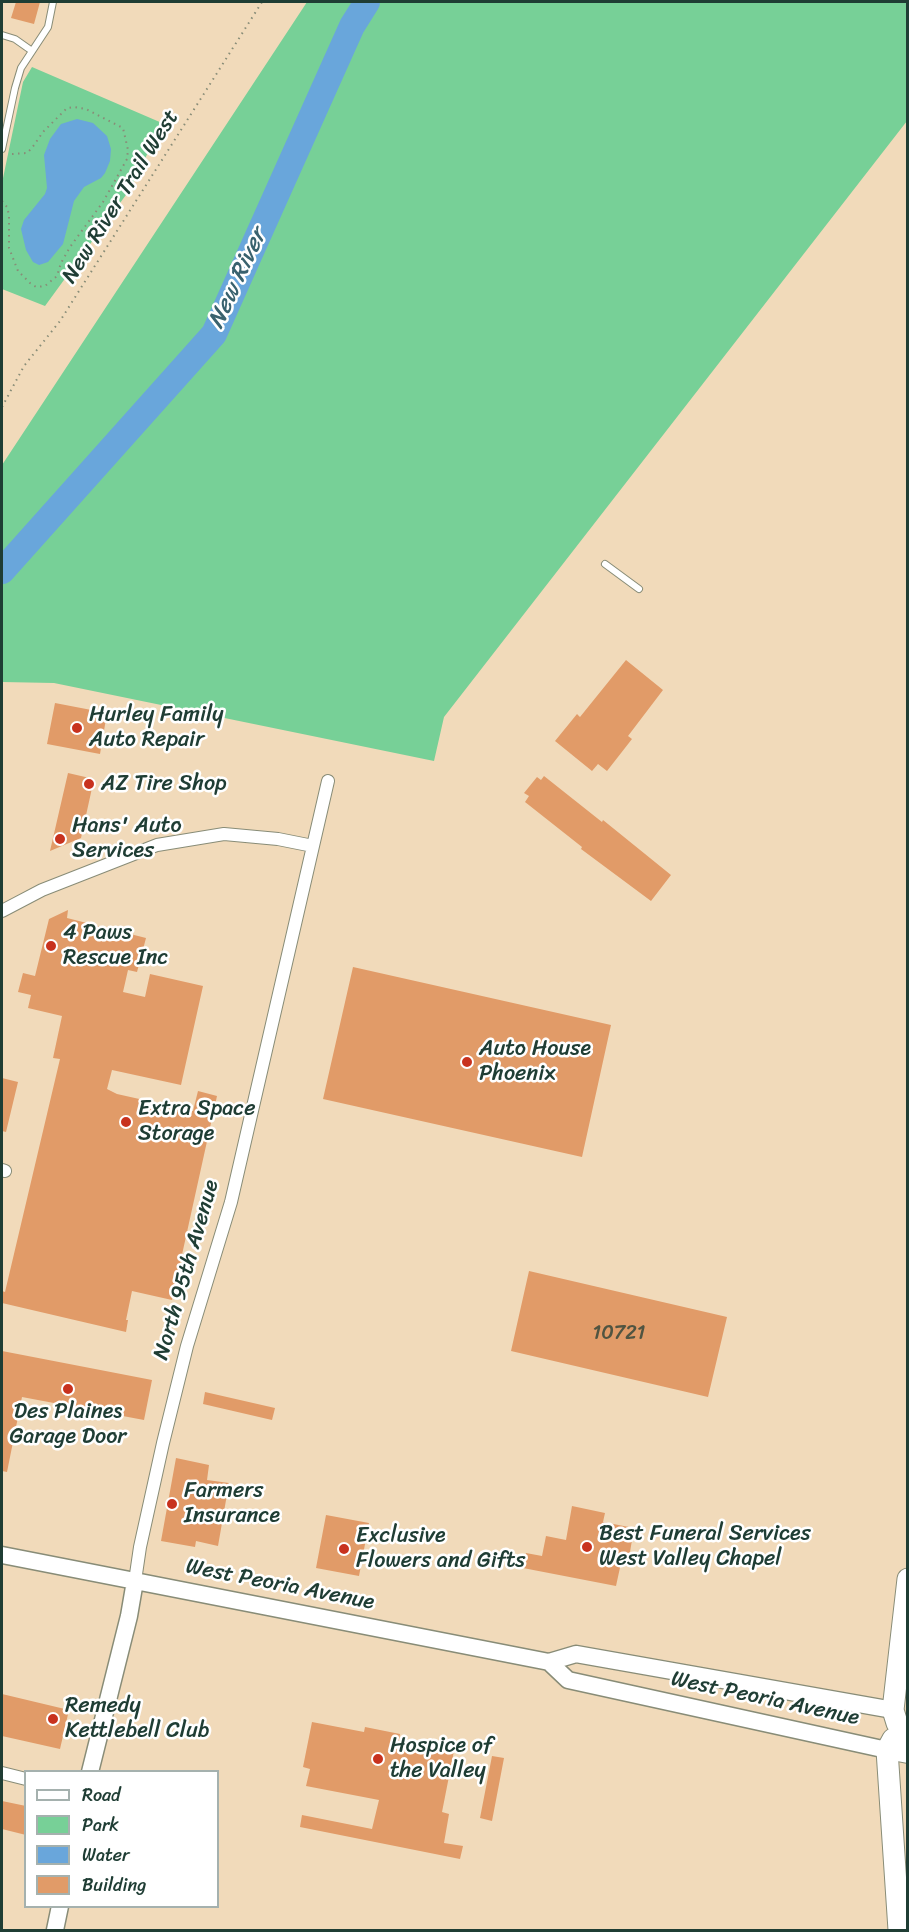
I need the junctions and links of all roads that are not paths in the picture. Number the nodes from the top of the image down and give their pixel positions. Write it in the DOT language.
graph roads {
  1 [pos="53,2"];
  2 [pos="2,35"];
  3 [pos="32,51"];
  4 [pos="2,149"];
  5 [pos="605,564"];
  6 [pos="639,589"];
  7 [pos="328,781"];
  8 [pos="313,846"];
  9 [pos="2,911"];
  10 [pos="2,1555"];
  11 [pos="908,1579"];
  12 [pos="135,1581"];
  13 [pos="549,1662"];
  14 [pos="904,1725"];
  15 [pos="897,1752"];
  16 [pos="90,1770"];
  17 [pos="2,1773"];
  18 [pos="24,1778"];
  19 [pos="60,1908"];
  20 [pos="55,1930"];
  21 [pos="899,1930"];
  1 -- 3 [label="lane"];
  2 -- 3 [label="lane"];
  3 -- 4 [label="lane"];
  5 -- 6 [label="lane"];
  7 -- 8 [label="street, North 95th Avenue"];
  8 -- 9 [label="street"];
  8 -- 12 [label="street, North 95th Avenue"];
  10 -- 12 [label="main road, West Peoria Avenue"];
  11 -- 14 [label="highway"];
  12 -- 13 [label="main road, West Peoria Avenue"];
  12 -- 16 [label="main road, North 95th Avenue"];
  13 -- 14 [label="main road, West Peoria Avenue"];
  13 -- 15 [label="main road, West Peoria Avenue"];
  14 -- 15 [label="highway"];
  15 -- 21 [label="highway"];
  17 -- 18 [label="street"];
  19 -- 20 [label="main road"];
}
